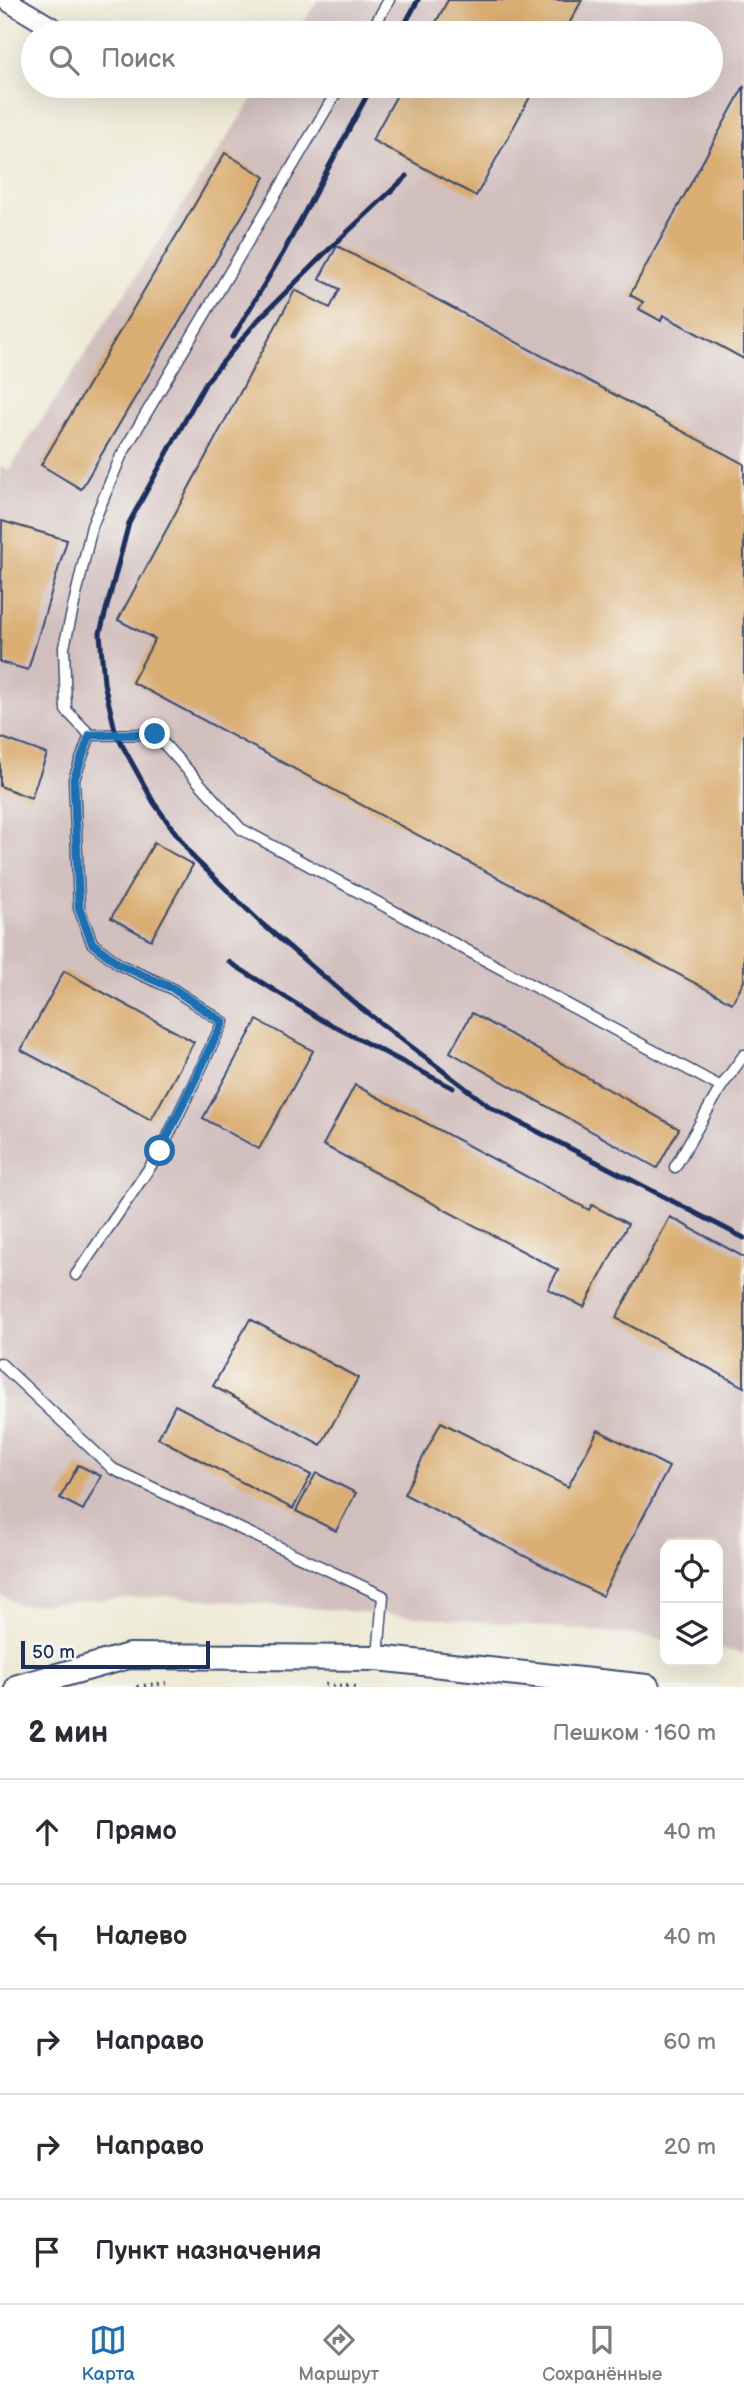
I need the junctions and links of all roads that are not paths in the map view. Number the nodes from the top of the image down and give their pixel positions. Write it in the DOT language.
graph roads {
  1 [pos="6,0"];
  2 [pos="389,0"];
  3 [pos="41,21"];
  4 [pos="377,21"];
  5 [pos="333,98"];
  6 [pos="90,735"];
  7 [pos="744,1055"];
  8 [pos="721,1087"];
  9 [pos="675,1167"];
  10 [pos="76,1275"];
  11 [pos="0,1363"];
  12 [pos="377,1658"];
  13 [pos="18,1687"];
  14 [pos="647,1687"];
  1 -- 3 [label="street"];
  2 -- 4 [label="lane"];
  5 -- 6 [label="lane"];
  6 -- 8 [label="lane"];
  6 -- 10 [label="lane"];
  7 -- 8 [label="lane"];
  8 -- 9 [label="lane"];
  11 -- 12 [label="lane"];
  12 -- 13 [label="street"];
  12 -- 14 [label="street"];
}
